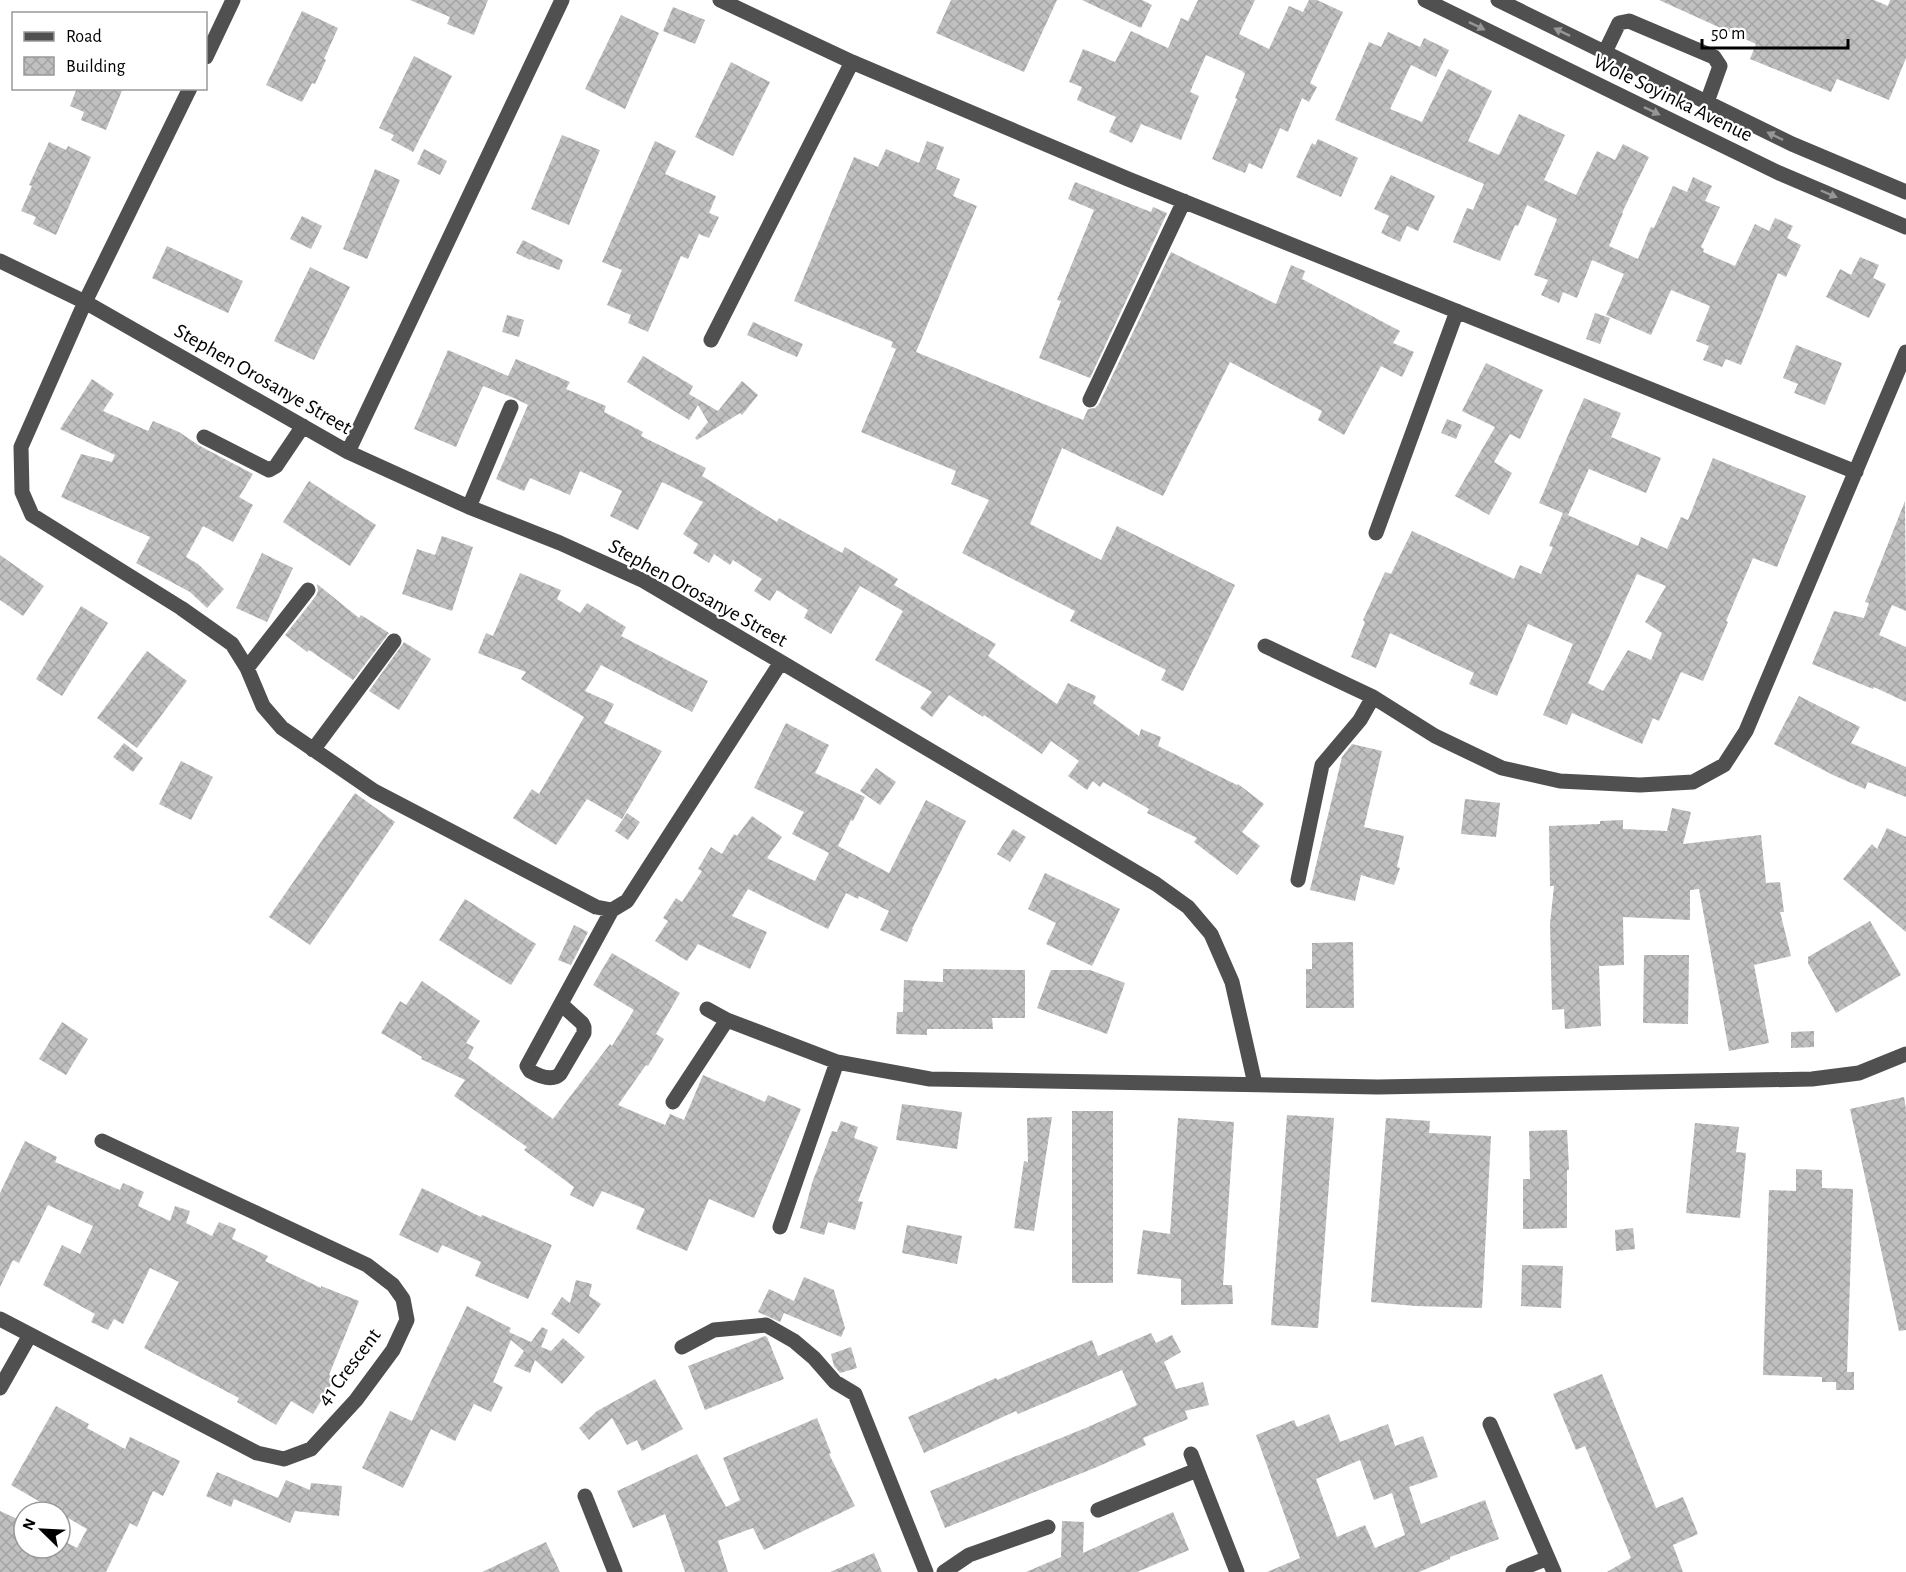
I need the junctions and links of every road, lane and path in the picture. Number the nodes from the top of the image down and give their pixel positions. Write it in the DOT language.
graph roads {
  1 [pos="233,0"];
  2 [pos="562,0"];
  3 [pos="720,0"];
  4 [pos="1425,0"];
  5 [pos="1497,0"];
  6 [pos="1605,52"];
  7 [pos="207,55"];
  8 [pos="852,62"];
  9 [pos="189,90"];
  10 [pos="1707,102"];
  11 [pos="1906,192"];
  12 [pos="1184,201"];
  13 [pos="1906,227"];
  14 [pos="0,261"];
  15 [pos="85,302"];
  16 [pos="1457,311"];
  17 [pos="711,340"];
  18 [pos="1906,352"];
  19 [pos="1090,400"];
  20 [pos="511,407"];
  21 [pos="303,426"];
  22 [pos="204,437"];
  23 [pos="348,452"];
  24 [pos="1856,471"];
  25 [pos="469,507"];
  26 [pos="1376,533"];
  27 [pos="308,590"];
  28 [pos="394,641"];
  29 [pos="1265,646"];
  30 [pos="781,662"];
  31 [pos="248,668"];
  32 [pos="1373,697"];
  33 [pos="313,750"];
  34 [pos="1298,880"];
  35 [pos="612,910"];
  36 [pos="561,1004"];
  37 [pos="708,1009"];
  38 [pos="727,1020"];
  39 [pos="1906,1054"];
  40 [pos="837,1062"];
  41 [pos="1255,1084"];
  42 [pos="673,1102"];
  43 [pos="102,1141"];
  44 [pos="780,1227"];
  45 [pos="0,1319"];
  46 [pos="30,1335"];
  47 [pos="682,1347"];
  48 [pos="0,1388"];
  49 [pos="1490,1424"];
  50 [pos="1191,1454"];
  51 [pos="1197,1470"];
  52 [pos="585,1496"];
  53 [pos="1098,1510"];
  54 [pos="1048,1527"];
  55 [pos="1551,1565"];
  56 [pos="615,1572"];
  57 [pos="926,1572"];
  58 [pos="944,1572"];
  59 [pos="1237,1572"];
  60 [pos="1514,1572"];
  1 -- 7 [label="street"];
  2 -- 23 [label="street"];
  3 -- 8 [label="street"];
  4 -- 13 [label="street, Wole Soyinka Avenue, one-way"];
  6 -- 5 [label="street, Wole Soyinka Avenue, one-way"];
  6 -- 10 [label="street, Wole Soyinka Avenue"];
  6 -- 10 [label="street"];
  8 -- 12 [label="street"];
  8 -- 17 [label="street"];
  9 -- 15 [label="street"];
  11 -- 10 [label="street, Wole Soyinka Avenue, one-way"];
  12 -- 16 [label="street"];
  12 -- 19 [label="street"];
  14 -- 15 [label="street, Stephen Orosanye Street"];
  15 -- 21 [label="street, Stephen Orosanye Street"];
  15 -- 31 [label="street"];
  16 -- 24 [label="street"];
  16 -- 26 [label="street"];
  18 -- 24 [label="street"];
  20 -- 25 [label="street"];
  21 -- 22 [label="street"];
  21 -- 23 [label="street, Stephen Orosanye Street"];
  23 -- 25 [label="street, Stephen Orosanye Street"];
  24 -- 32 [label="street"];
  25 -- 30 [label="street, Stephen Orosanye Street"];
  27 -- 31 [label="street"];
  28 -- 33 [label="street"];
  29 -- 32 [label="street"];
  30 -- 35 [label="street"];
  30 -- 41 [label="street, Stephen Orosanye Street"];
  31 -- 33 [label="street"];
  32 -- 34 [label="street"];
  33 -- 35 [label="street"];
  35 -- 36 [label="street"];
  36 -- 36 [label="street"];
  37 -- 38 [label="street"];
  38 -- 40 [label="street"];
  38 -- 42 [label="street"];
  39 -- 41 [label="street"];
  40 -- 41 [label="street"];
  40 -- 44 [label="street"];
  43 -- 46 [label="street, 41 Crescent"];
  45 -- 46 [label="street, 41 Crescent"];
  46 -- 48 [label="street"];
  47 -- 57 [label="street"];
  49 -- 55 [label="street"];
  50 -- 51 [label="street"];
  51 -- 53 [label="street"];
  51 -- 59 [label="street"];
  52 -- 56 [label="street"];
  54 -- 58 [label="street"];
  55 -- 60 [label="street"];
}
